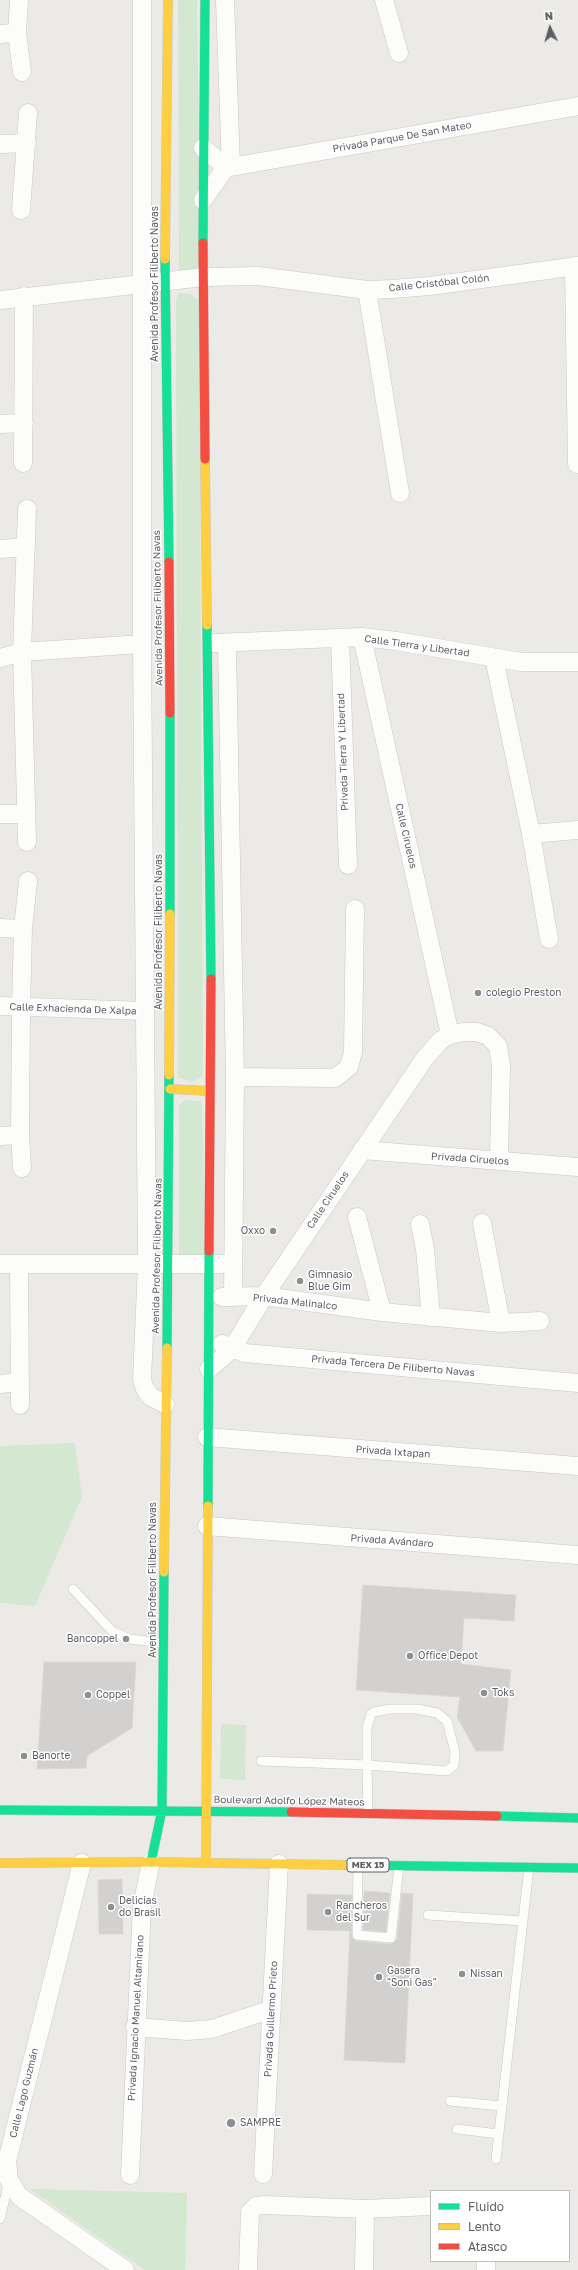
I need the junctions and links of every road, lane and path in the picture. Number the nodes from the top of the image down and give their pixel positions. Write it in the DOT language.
graph roads {
  1 [pos="19,0"];
  2 [pos="142,0"];
  3 [pos="168,0"];
  4 [pos="205,0"];
  5 [pos="225,0"];
  6 [pos="384,0"];
  7 [pos="9,33"];
  8 [pos="399,53"];
  9 [pos="22,72"];
  10 [pos="578,106"];
  11 [pos="28,113"];
  12 [pos="0,144"];
  13 [pos="27,144"];
  14 [pos="203,148"];
  15 [pos="228,167"];
  16 [pos="203,200"];
  17 [pos="21,210"];
  18 [pos="576,266"];
  19 [pos="204,276"];
  20 [pos="165,280"];
  21 [pos="142,282"];
  22 [pos="367,290"];
  23 [pos="24,296"];
  24 [pos="0,300"];
  25 [pos="24,423"];
  26 [pos="0,424"];
  27 [pos="23,463"];
  28 [pos="577,464"];
  29 [pos="400,493"];
  30 [pos="27,509"];
  31 [pos="26,547"];
  32 [pos="0,549"];
  33 [pos="362,637"];
  34 [pos="340,638"];
  35 [pos="226,642"];
  36 [pos="208,643"];
  37 [pos="142,644"];
  38 [pos="22,652"];
  39 [pos="0,658"];
  40 [pos="494,658"];
  41 [pos="578,662"];
  42 [pos="0,814"];
  43 [pos="26,814"];
  44 [pos="578,830"];
  45 [pos="531,834"];
  46 [pos="27,842"];
  47 [pos="348,866"];
  48 [pos="28,881"];
  49 [pos="355,909"];
  50 [pos="0,928"];
  51 [pos="23,929"];
  52 [pos="549,939"];
  53 [pos="0,1006"];
  54 [pos="21,1008"];
  55 [pos="145,1011"];
  56 [pos="450,1035"];
  57 [pos="235,1077"];
  58 [pos="170,1089"];
  59 [pos="210,1091"];
  60 [pos="20,1135"];
  61 [pos="0,1136"];
  62 [pos="362,1150"];
  63 [pos="500,1161"];
  64 [pos="578,1167"];
  65 [pos="22,1168"];
  66 [pos="357,1217"];
  67 [pos="482,1223"];
  68 [pos="420,1224"];
  69 [pos="0,1264"];
  70 [pos="19,1264"];
  71 [pos="147,1264"];
  72 [pos="169,1264"];
  73 [pos="210,1264"];
  74 [pos="234,1264"];
  75 [pos="209,1296"];
  76 [pos="264,1296"];
  77 [pos="233,1297"];
  78 [pos="382,1312"];
  79 [pos="431,1317"];
  80 [pos="540,1321"];
  81 [pos="500,1323"];
  82 [pos="210,1338"];
  83 [pos="232,1349"];
  84 [pos="209,1369"];
  85 [pos="20,1382"];
  86 [pos="578,1383"];
  87 [pos="0,1384"];
  88 [pos="165,1404"];
  89 [pos="20,1405"];
  90 [pos="207,1437"];
  91 [pos="578,1466"];
  92 [pos="207,1526"];
  93 [pos="578,1555"];
  94 [pos="73,1588"];
  95 [pos="163,1643"];
  96 [pos="261,1761"];
  97 [pos="367,1765"];
  98 [pos="0,1810"];
  99 [pos="162,1810"];
  100 [pos="208,1811"];
  101 [pos="368,1814"];
  102 [pos="578,1818"];
  103 [pos="151,1862"];
  104 [pos="0,1863"];
  105 [pos="82,1863"];
  106 [pos="206,1863"];
  107 [pos="279,1864"];
  108 [pos="358,1865"];
  109 [pos="400,1866"];
  110 [pos="529,1867"];
  111 [pos="576,1869"];
  112 [pos="428,1915"];
  113 [pos="523,1921"];
  114 [pos="272,2009"];
  115 [pos="135,2027"];
  116 [pos="450,2101"];
  117 [pos="501,2106"];
  118 [pos="457,2130"];
  119 [pos="499,2134"];
  120 [pos="496,2159"];
  121 [pos="263,2174"];
  122 [pos="130,2175"];
  123 [pos="9,2180"];
  124 [pos="430,2206"];
  125 [pos="365,2209"];
  126 [pos="0,2219"];
  127 [pos="125,2270"];
  128 [pos="248,2270"];
  129 [pos="364,2270"];
  1 -- 7 [label="street"];
  2 -- 21 [label="street"];
  3 -- 20 [label="main road, Avenida Profesor Filiberto Navas"];
  4 -- 14 [label="main road"];
  5 -- 15 [label="street"];
  6 -- 8 [label="street"];
  7 -- 9 [label="street"];
  10 -- 15 [label="street, Privada Parque De San Mateo"];
  11 -- 13 [label="street"];
  12 -- 13 [label="street"];
  13 -- 17 [label="street"];
  14 -- 15 [label="street"];
  14 -- 16 [label="main road"];
  15 -- 16 [label="street"];
  16 -- 19 [label="main road"];
  18 -- 22 [label="street, Calle Cristóbal Colón"];
  18 -- 28 [label="street"];
  19 -- 20 [label="street, Calle Cristóbal Colón"];
  19 -- 22 [label="street, Calle Cristóbal Colón"];
  19 -- 36 [label="main road"];
  20 -- 21 [label="street, Calle Cristóbal Colón"];
  20 -- 58 [label="main road, Avenida Profesor Filiberto Navas"];
  21 -- 23 [label="street, Calle Cristóbal Colón"];
  21 -- 37 [label="street"];
  22 -- 29 [label="street"];
  23 -- 24 [label="street, Calle Cristóbal Colón"];
  23 -- 25 [label="street"];
  25 -- 26 [label="street"];
  25 -- 27 [label="street"];
  30 -- 31 [label="street"];
  31 -- 32 [label="street"];
  31 -- 38 [label="street"];
  33 -- 34 [label="street, Calle Tierra y Libertad"];
  33 -- 40 [label="street, Calle Tierra y Libertad"];
  33 -- 56 [label="street, Calle Ciruelos"];
  34 -- 35 [label="street, Calle Tierra y Libertad"];
  34 -- 47 [label="street, Privada Tierra Y Libertad"];
  35 -- 36 [label="street, Calle Tierra y Libertad"];
  35 -- 57 [label="street"];
  36 -- 59 [label="main road"];
  37 -- 38 [label="street"];
  37 -- 55 [label="street"];
  38 -- 39 [label="street"];
  38 -- 43 [label="street"];
  40 -- 41 [label="street, Calle Tierra y Libertad"];
  40 -- 45 [label="street"];
  42 -- 43 [label="street"];
  43 -- 46 [label="street"];
  44 -- 45 [label="street"];
  45 -- 52 [label="street"];
  48 -- 51 [label="street"];
  49 -- 57 [label="street"];
  50 -- 51 [label="street"];
  51 -- 54 [label="street"];
  53 -- 54 [label="street, Calle Exhacienda De Xalpa"];
  54 -- 55 [label="street, Calle Exhacienda De Xalpa"];
  54 -- 60 [label="street"];
  55 -- 71 [label="street"];
  56 -- 62 [label="street, Calle Ciruelos"];
  56 -- 63 [label="street, Calle Ciruelos"];
  57 -- 74 [label="street"];
  58 -- 59 [label="main road"];
  58 -- 72 [label="main road, Avenida Profesor Filiberto Navas"];
  59 -- 73 [label="main road"];
  60 -- 61 [label="street"];
  60 -- 65 [label="street"];
  62 -- 63 [label="street, Privada Ciruelos"];
  62 -- 76 [label="street, Calle Ciruelos"];
  63 -- 64 [label="street, Privada Ciruelos"];
  66 -- 78 [label="street"];
  67 -- 81 [label="street"];
  68 -- 79 [label="street"];
  69 -- 70 [label="street"];
  70 -- 71 [label="street"];
  70 -- 85 [label="street"];
  71 -- 72 [label="street"];
  71 -- 88 [label="street"];
  72 -- 73 [label="street"];
  72 -- 88 [label="main road, Avenida Profesor Filiberto Navas"];
  73 -- 74 [label="street"];
  73 -- 75 [label="main road"];
  74 -- 77 [label="street"];
  75 -- 77 [label="street, Privada Malinalco"];
  75 -- 82 [label="main road"];
  76 -- 77 [label="street, Privada Malinalco"];
  76 -- 78 [label="street, Privada Malinalco"];
  76 -- 83 [label="street, Calle Ciruelos"];
  78 -- 79 [label="street, Privada Malinalco"];
  79 -- 81 [label="street, Privada Malinalco"];
  80 -- 81 [label="street, Privada Malinalco"];
  82 -- 83 [label="street, Privada Tercera De Filiberto Navas"];
  82 -- 84 [label="main road"];
  83 -- 84 [label="street, Calle Ciruelos"];
  83 -- 86 [label="street, Privada Tercera De Filiberto Navas"];
  84 -- 90 [label="main road"];
  85 -- 87 [label="street"];
  85 -- 89 [label="street"];
  88 -- 95 [label="main road, Avenida Profesor Filiberto Navas"];
  90 -- 91 [label="street, Privada Ixtapan"];
  90 -- 92 [label="main road"];
  92 -- 93 [label="street, Privada Avándaro"];
  92 -- 100 [label="main road"];
  94 -- 95 [label="lane"];
  95 -- 99 [label="main road, Avenida Profesor Filiberto Navas"];
  96 -- 97 [label="lane"];
  97 -- 97 [label="lane"];
  97 -- 101 [label="lane"];
  98 -- 99 [label="main road, Boulevard Adolfo López Mateos"];
  99 -- 100 [label="main road, Boulevard Adolfo López Mateos"];
  99 -- 103 [label="main road, Avenida Profesor Filiberto Navas"];
  100 -- 101 [label="main road, Boulevard Adolfo López Mateos"];
  100 -- 106 [label="main road"];
  101 -- 102 [label="main road, Boulevard Adolfo López Mateos"];
  103 -- 105 [label="main road, MEX 15"];
  103 -- 106 [label="main road, MEX 15"];
  103 -- 115 [label="street, Privada Ignacio Manuel Altamirano"];
  104 -- 105 [label="main road, MEX 15"];
  105 -- 123 [label="street, Calle Lago Guzmán"];
  106 -- 107 [label="main road, MEX 15"];
  107 -- 108 [label="main road, MEX 15"];
  107 -- 114 [label="street, Privada Guillermo Prieto"];
  108 -- 109 [label="main road, MEX 15"];
  108 -- 109 [label="lane"];
  109 -- 110 [label="main road, MEX 15"];
  110 -- 111 [label="main road, MEX 15"];
  110 -- 113 [label="lane"];
  112 -- 113 [label="lane"];
  113 -- 117 [label="lane"];
  114 -- 115 [label="street"];
  114 -- 121 [label="street, Privada Guillermo Prieto"];
  115 -- 122 [label="street, Privada Ignacio Manuel Altamirano"];
  116 -- 117 [label="lane"];
  117 -- 119 [label="lane"];
  118 -- 119 [label="lane"];
  119 -- 120 [label="lane"];
  123 -- 126 [label="lane"];
  123 -- 127 [label="street"];
  124 -- 125 [label="street"];
  125 -- 128 [label="street"];
  125 -- 129 [label="street"];
}
